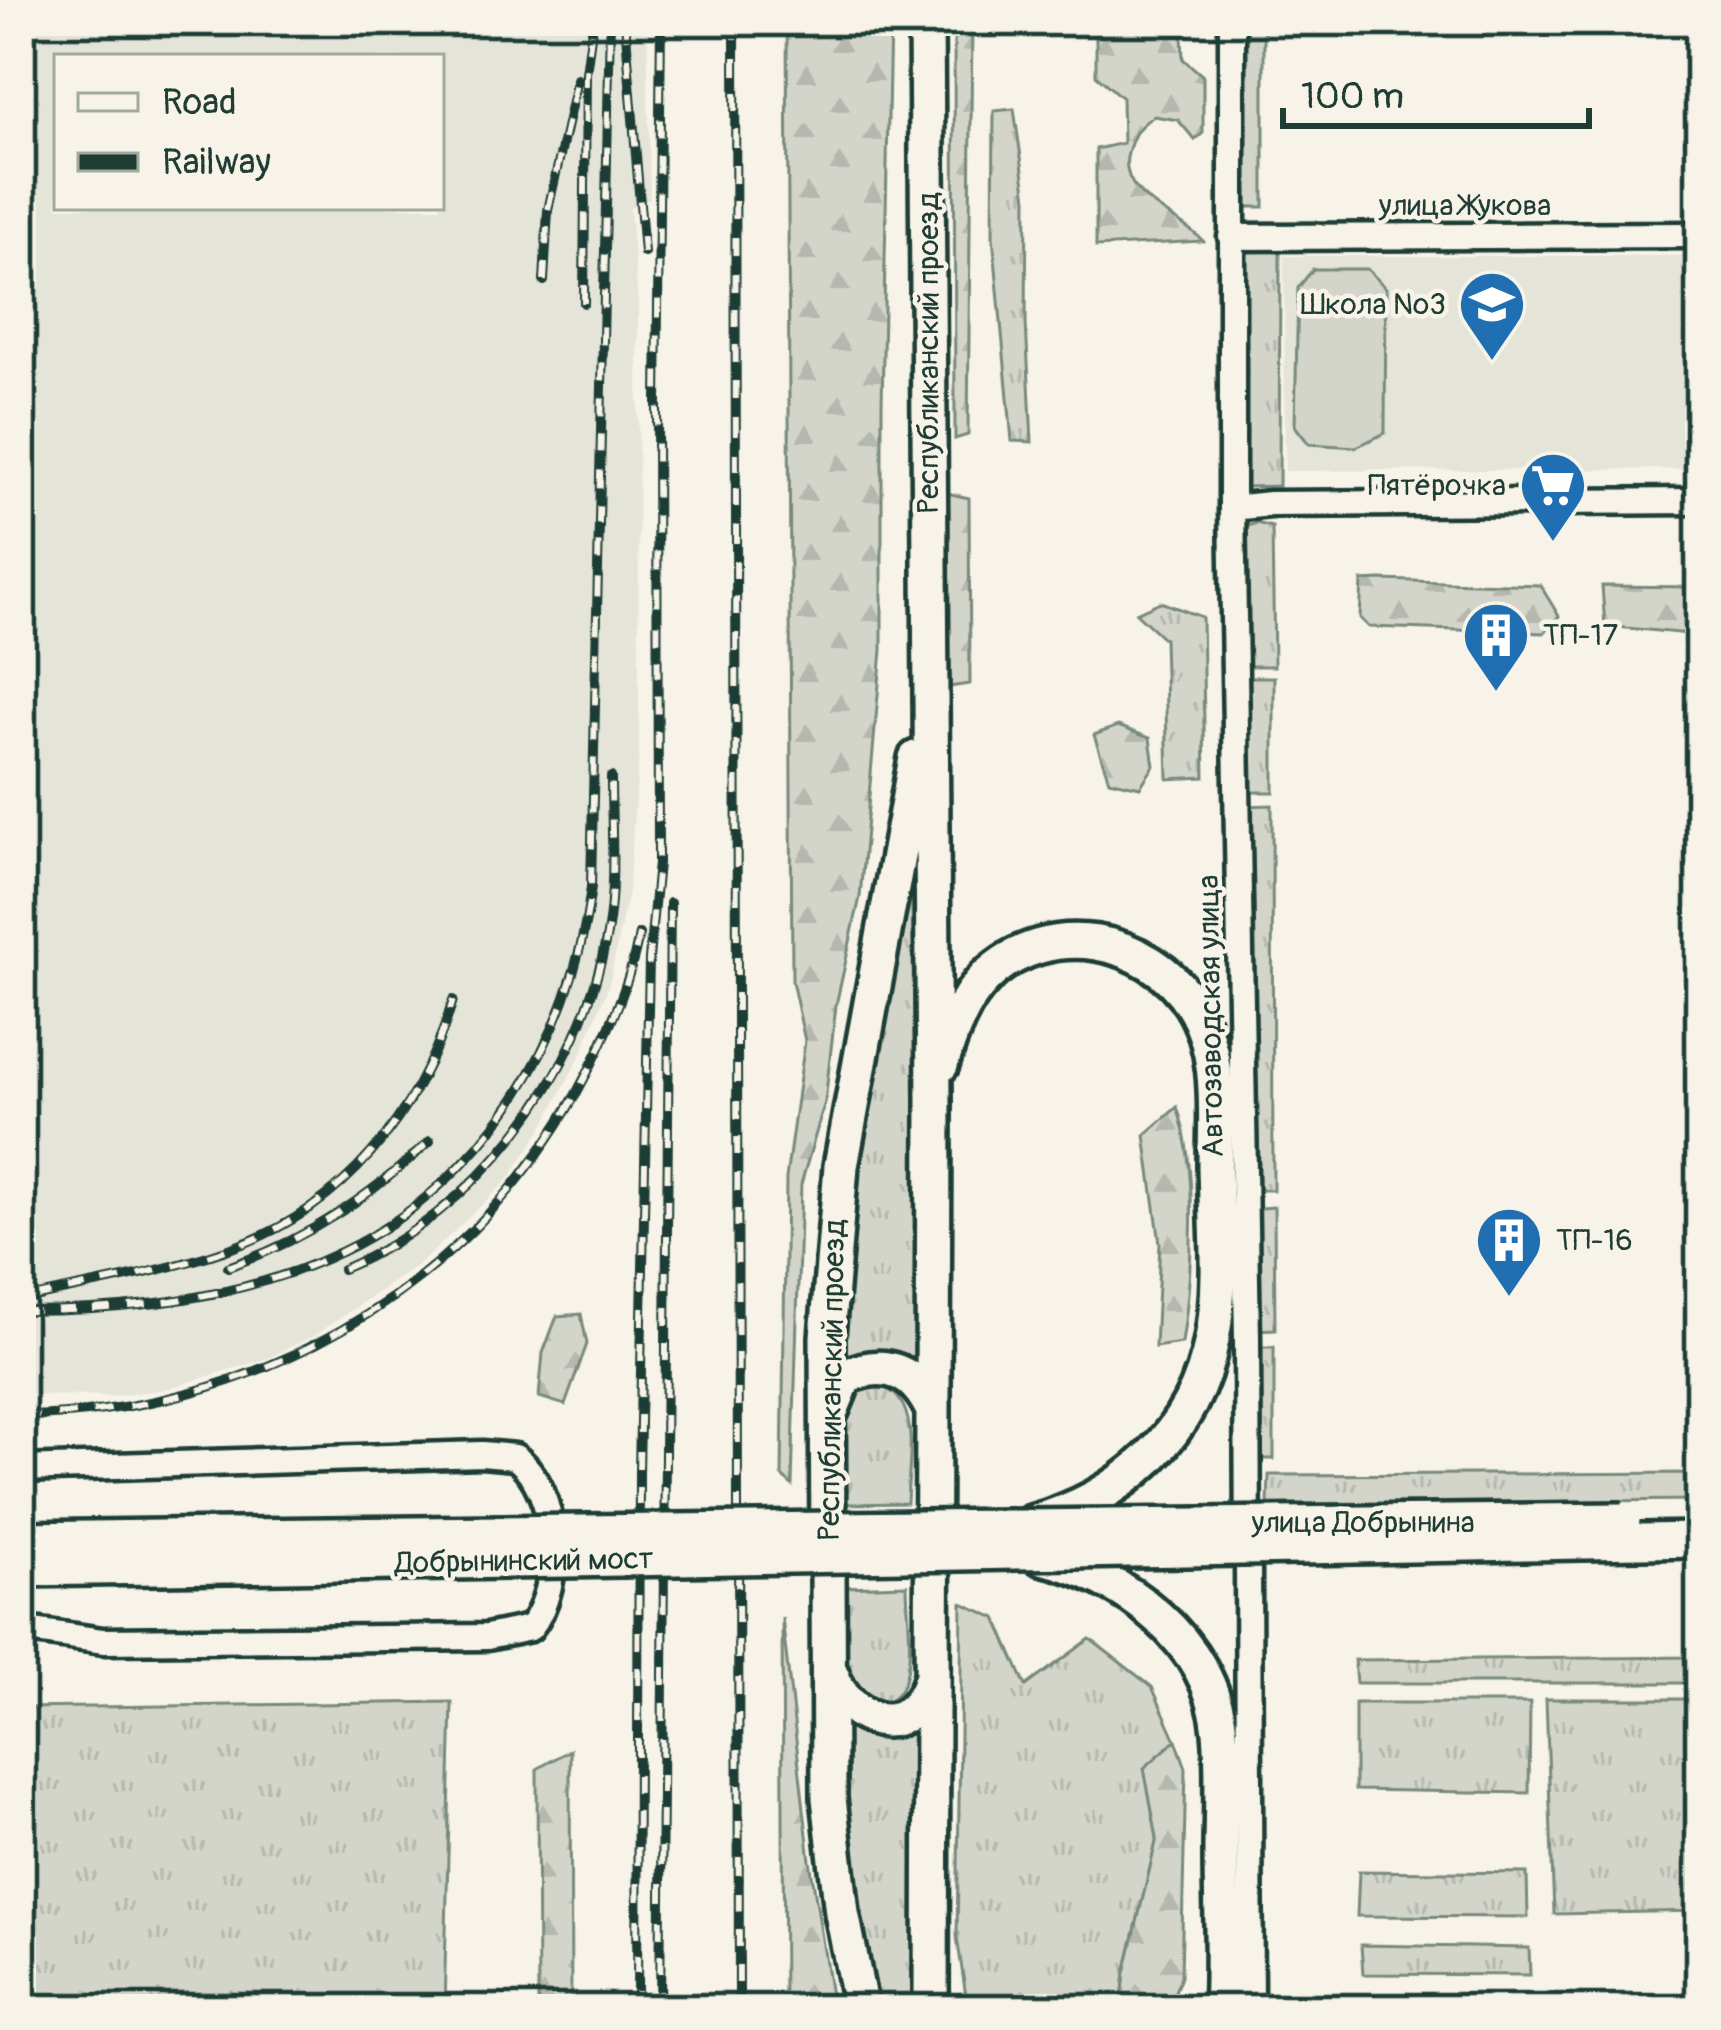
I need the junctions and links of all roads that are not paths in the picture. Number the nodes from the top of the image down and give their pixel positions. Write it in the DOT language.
graph roads {
  1 [pos="926,21"];
  2 [pos="1232,21"];
  3 [pos="1700,235"];
  4 [pos="1231,237"];
  5 [pos="1700,501"];
  6 [pos="1232,508"];
  7 [pos="929,685"];
  8 [pos="934,1102"];
  9 [pos="933,1411"];
  10 [pos="827,1429"];
  11 [pos="21,1469"];
  12 [pos="1700,1520"];
  13 [pos="21,1539"];
  14 [pos="1027,1539"];
  15 [pos="1700,1540"];
  16 [pos="21,1569"];
  17 [pos="21,1629"];
  18 [pos="828,1666"];
  19 [pos="933,1670"];
  20 [pos="932,1928"];
  21 [pos="1231,2003"];
  22 [pos="861,2009"];
  23 [pos="931,2009"];
  24 [pos="943,2009"];
  1 -- 7 [label="main road, Республиканский проезд"];
  2 -- 4 [label="street, Автозаводская улица"];
  3 -- 4 [label="street, улица Жукова"];
  4 -- 6 [label="street, Автозаводская улица"];
  5 -- 6 [label="street"];
  6 -- 21 [label="street, Автозаводская улица"];
  7 -- 8 [label="main road, Республиканский проезд"];
  7 -- 10 [label="main road, Республиканский проезд"];
  8 -- 9 [label="main road, Республиканский проезд"];
  8 -- 14 [label="main road"];
  9 -- 10 [label="main road"];
  9 -- 19 [label="main road, Республиканский проезд"];
  10 -- 18 [label="main road, Республиканский проезд"];
  11 -- 17 [label="street"];
  12 -- 14 [label="main road, улица Добрынина, bridge"];
  13 -- 14 [label="main road, Добрынинский мост, bridge"];
  14 -- 15 [label="main road, улица Добрынина, bridge"];
  14 -- 16 [label="main road, Добрынинский мост, bridge"];
  14 -- 21 [label="main road, bridge"];
  18 -- 19 [label="main road"];
  18 -- 22 [label="main road, Республиканский проезд"];
  19 -- 20 [label="main road, Республиканский проезд"];
  20 -- 23 [label="main road, Республиканский проезд"];
  20 -- 24 [label="main road"];
}
